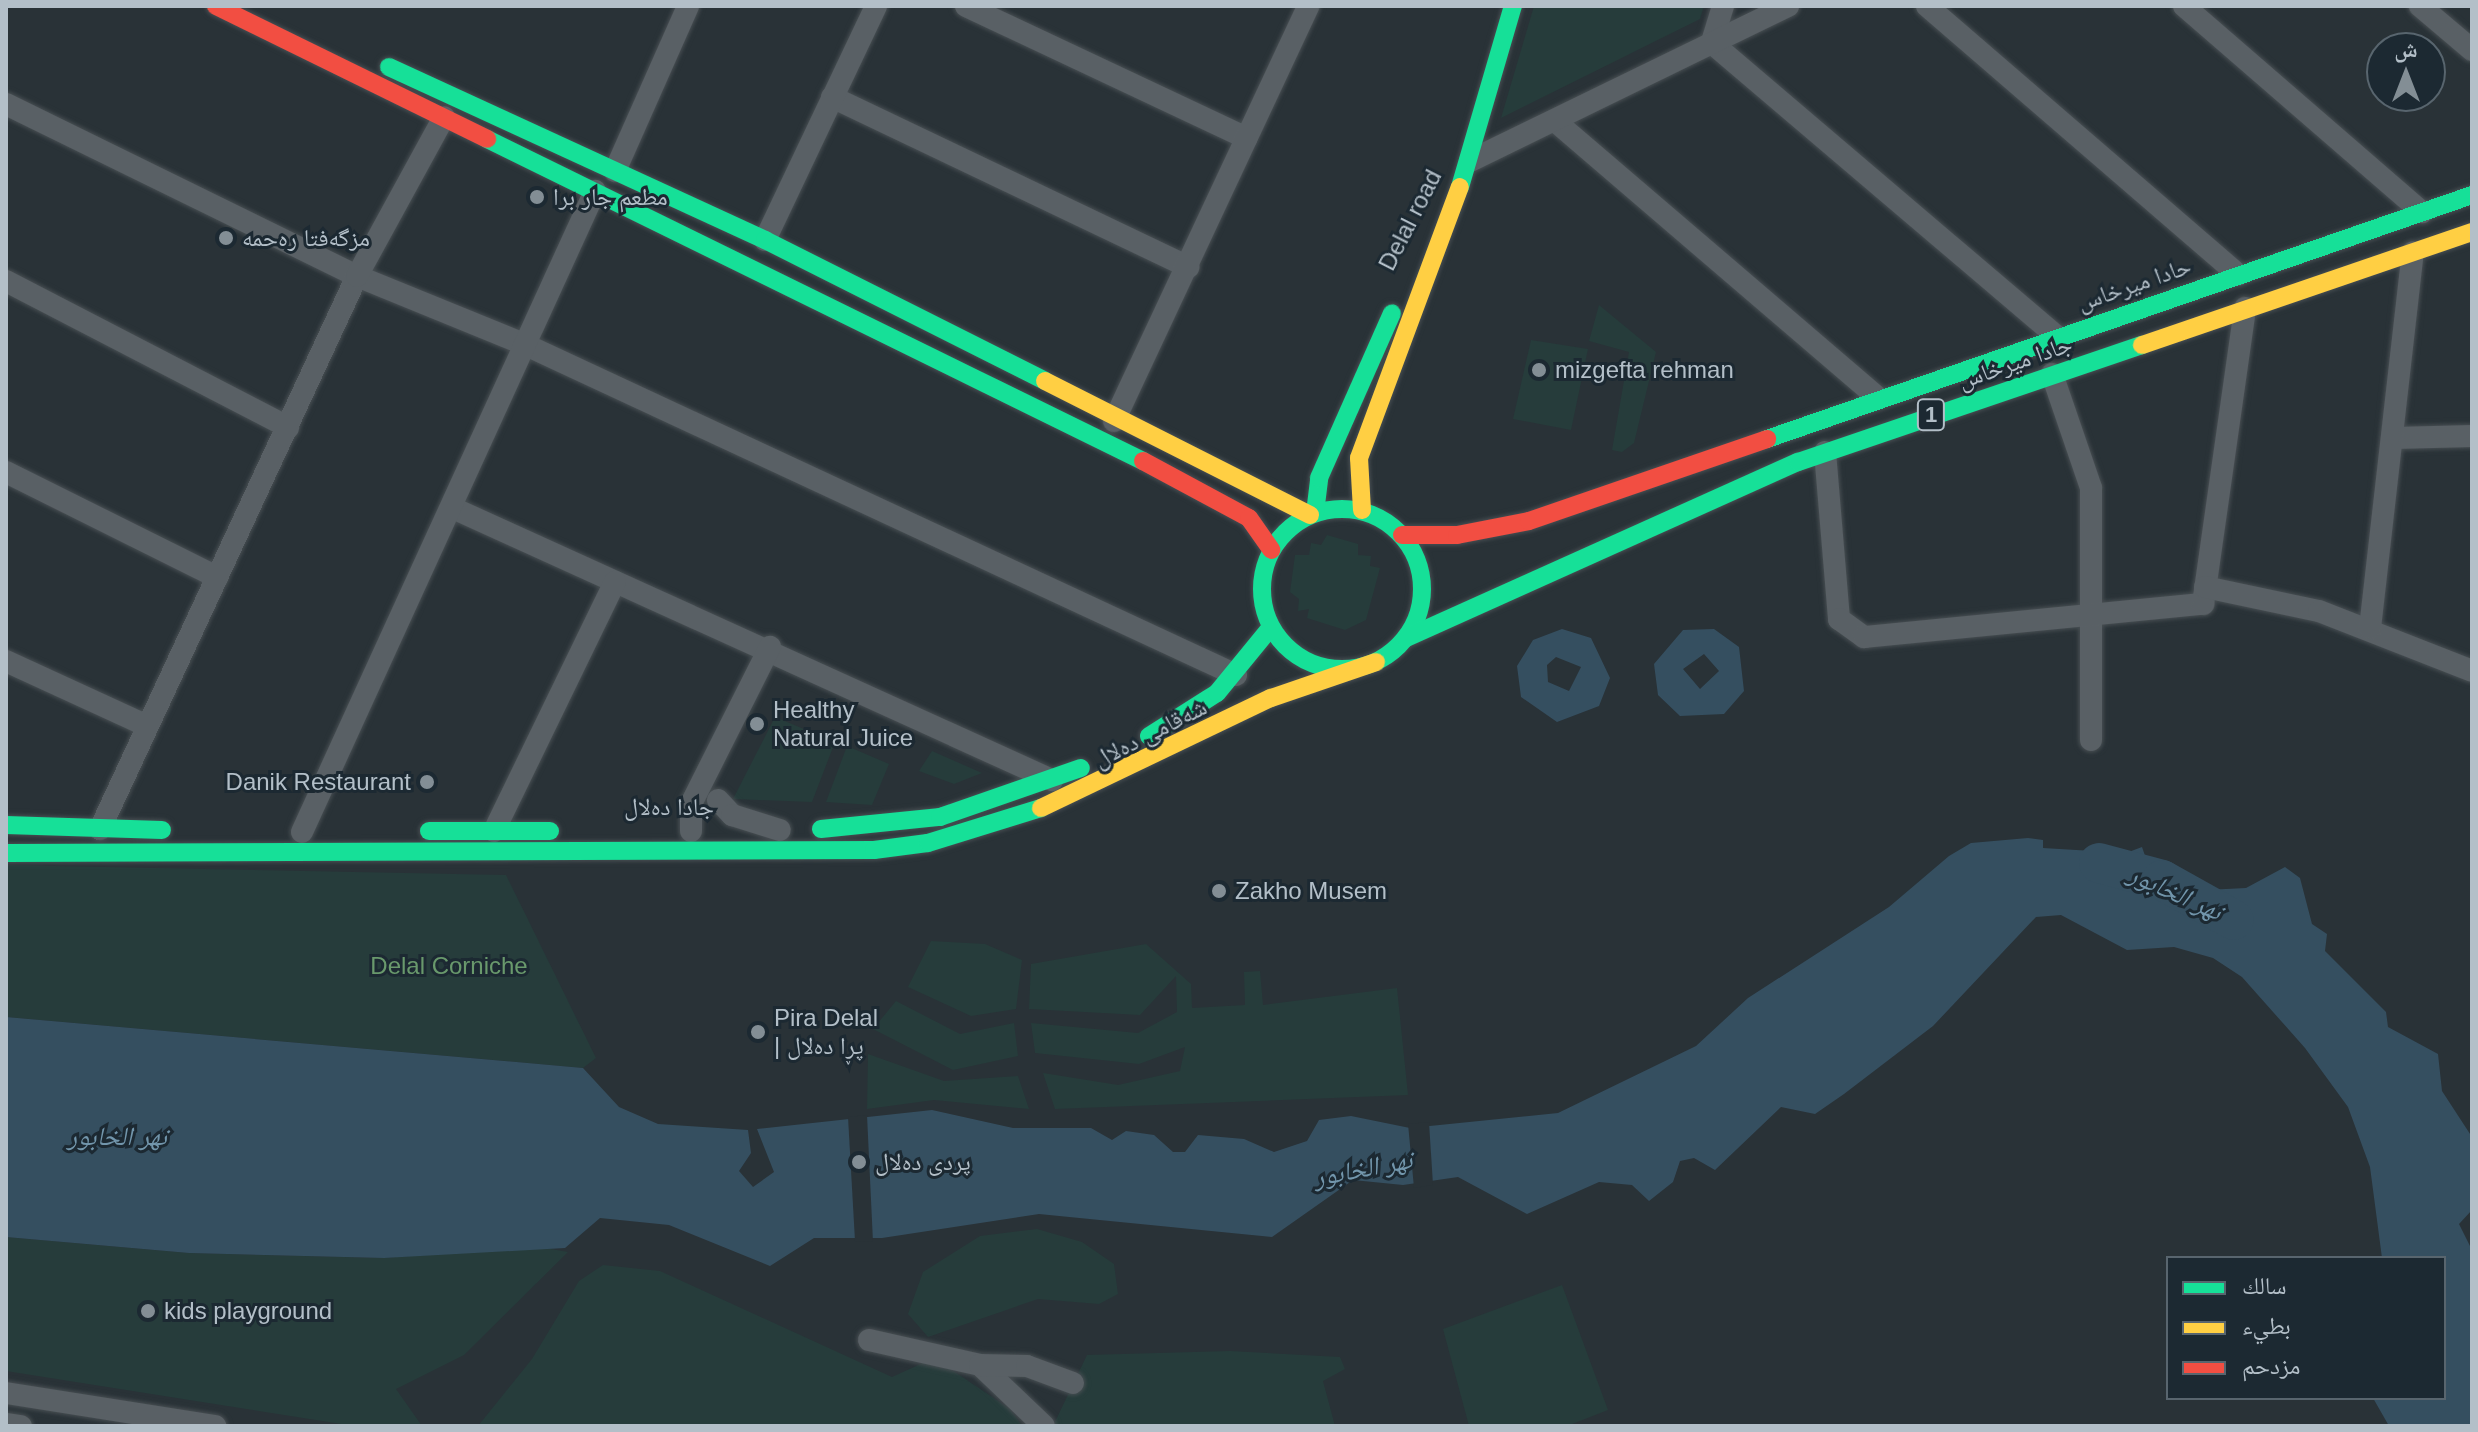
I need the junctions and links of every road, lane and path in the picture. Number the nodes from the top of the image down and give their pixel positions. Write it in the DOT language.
graph roads {
  1 [pos="216,6"];
  2 [pos="260,6"];
  3 [pos="688,6"];
  4 [pos="876,6"];
  5 [pos="966,6"];
  6 [pos="1308,6"];
  7 [pos="1513,6"];
  8 [pos="1723,6"];
  9 [pos="1788,6"];
  10 [pos="1927,6"];
  11 [pos="2184,6"];
  12 [pos="2420,6"];
  13 [pos="1712,43"];
  14 [pos="2472,50"];
  15 [pos="832,97"];
  16 [pos="6,104"];
  17 [pos="444,117"];
  18 [pos="1555,121"];
  19 [pos="1246,138"];
  20 [pos="1470,161"];
  21 [pos="615,171"];
  22 [pos="595,191"];
  23 [pos="2472,195"];
  24 [pos="2422,212"];
  25 [pos="2472,232"];
  26 [pos="765,240"];
  27 [pos="2413,252"];
  28 [pos="1188,267"];
  29 [pos="2238,274"];
  30 [pos="357,276"];
  31 [pos="6,281"];
  32 [pos="2245,308"];
  33 [pos="2056,336"];
  34 [pos="526,345"];
  35 [pos="2052,374"];
  36 [pos="1877,397"];
  37 [pos="1114,421"];
  38 [pos="288,427"];
  39 [pos="2472,436"];
  40 [pos="2395,438"];
  41 [pos="1825,452"];
  42 [pos="6,472"];
  43 [pos="455,509"];
  44 [pos="1362,510"];
  45 [pos="1312,514"];
  46 [pos="1402,535"];
  47 [pos="1271,550"];
  48 [pos="217,577"];
  49 [pos="615,582"];
  50 [pos="2205,587"];
  51 [pos="2093,612"];
  52 [pos="1271,627"];
  53 [pos="2370,628"];
  54 [pos="1406,638"];
  55 [pos="770,647"];
  56 [pos="6,661"];
  57 [pos="1376,662"];
  58 [pos="2472,671"];
  59 [pos="1236,675"];
  60 [pos="145,725"];
  61 [pos="2091,740"];
  62 [pos="1053,780"];
  63 [pos="718,800"];
  64 [pos="6,825"];
  65 [pos="100,829"];
  66 [pos="780,830"];
  67 [pos="494,831"];
  68 [pos="691,831"];
  69 [pos="302,832"];
  70 [pos="943,840"];
  71 [pos="6,853"];
  72 [pos="869,1340"];
  73 [pos="980,1365"];
  74 [pos="1073,1383"];
  75 [pos="6,1393"];
  76 [pos="6,1424"];
  77 [pos="21,1426"];
  78 [pos="215,1426"];
  79 [pos="1044,1426"];
  1 -- 17 [label="main road"];
  2 -- 21 [label="main road"];
  3 -- 21 [label="street"];
  4 -- 15 [label="street"];
  5 -- 19 [label="street"];
  6 -- 19 [label="street"];
  7 -- 20 [label="main road"];
  8 -- 13 [label="street"];
  9 -- 13 [label="street"];
  10 -- 29 [label="street"];
  11 -- 24 [label="street"];
  12 -- 14 [label="street"];
  13 -- 18 [label="street"];
  13 -- 33 [label="street"];
  15 -- 26 [label="street"];
  15 -- 28 [label="street"];
  16 -- 30 [label="street"];
  17 -- 22 [label="main road"];
  17 -- 30 [label="street"];
  18 -- 20 [label="street"];
  18 -- 36 [label="street"];
  19 -- 28 [label="street"];
  20 -- 44 [label="main road, Delal road"];
  20 -- 45 [label="main road, Delal road"];
  21 -- 26 [label="main road"];
  22 -- 34 [label="street"];
  22 -- 47 [label="main road"];
  23 -- 24 [label="main road, حادا ميرخاس"];
  24 -- 29 [label="main road, حادا ميرخاس"];
  25 -- 27 [label="main road, جادا ميرخاس / 1"];
  26 -- 37 [label="main road"];
  27 -- 32 [label="main road, جادا ميرخاس / 1"];
  27 -- 40 [label="street"];
  28 -- 37 [label="street"];
  29 -- 33 [label="main road, حادا ميرخاس"];
  30 -- 34 [label="street"];
  30 -- 38 [label="street"];
  31 -- 38 [label="street"];
  32 -- 35 [label="main road, جادا ميرخاس / 1"];
  32 -- 50 [label="street"];
  33 -- 36 [label="main road, حادا ميرخاس"];
  34 -- 43 [label="street"];
  34 -- 59 [label="street"];
  35 -- 41 [label="main road, جادا ميرخاس / 1"];
  35 -- 51 [label="street"];
  36 -- 46 [label="main road, حادا ميرخاس"];
  37 -- 45 [label="main road"];
  38 -- 48 [label="street"];
  39 -- 40 [label="street"];
  40 -- 53 [label="street"];
  41 -- 51 [label="street"];
  41 -- 54 [label="main road, جادا ميرخاس / 1"];
  42 -- 48 [label="street"];
  43 -- 49 [label="street"];
  43 -- 69 [label="street"];
  44 -- 45 [label="main road"];
  44 -- 46 [label="main road"];
  45 -- 47 [label="main road"];
  46 -- 54 [label="main road"];
  47 -- 52 [label="main road"];
  48 -- 60 [label="street"];
  49 -- 55 [label="street"];
  49 -- 67 [label="street"];
  50 -- 51 [label="street"];
  50 -- 53 [label="street"];
  51 -- 61 [label="street"];
  52 -- 57 [label="main road"];
  52 -- 59 [label="main road, جادا دەلال"];
  53 -- 58 [label="street"];
  54 -- 57 [label="main road"];
  55 -- 62 [label="street"];
  55 -- 68 [label="street"];
  56 -- 60 [label="street"];
  57 -- 70 [label="main road, شەقامی دەلال"];
  59 -- 62 [label="main road, جادا دەلال"];
  60 -- 65 [label="street"];
  62 -- 66 [label="main road, جادا دەلال"];
  63 -- 66 [label="street"];
  64 -- 65 [label="main road, جادا دەلال"];
  65 -- 69 [label="main road, جادا دەلال"];
  66 -- 68 [label="main road, جادا دەلال"];
  67 -- 68 [label="main road, جادا دەلال"];
  67 -- 69 [label="main road, جادا دەلال"];
  70 -- 71 [label="main road, جادا دەلال"];
  72 -- 73 [label="street"];
  73 -- 74 [label="street"];
  73 -- 79 [label="street"];
  75 -- 78 [label="street"];
  76 -- 77 [label="street"];
}
